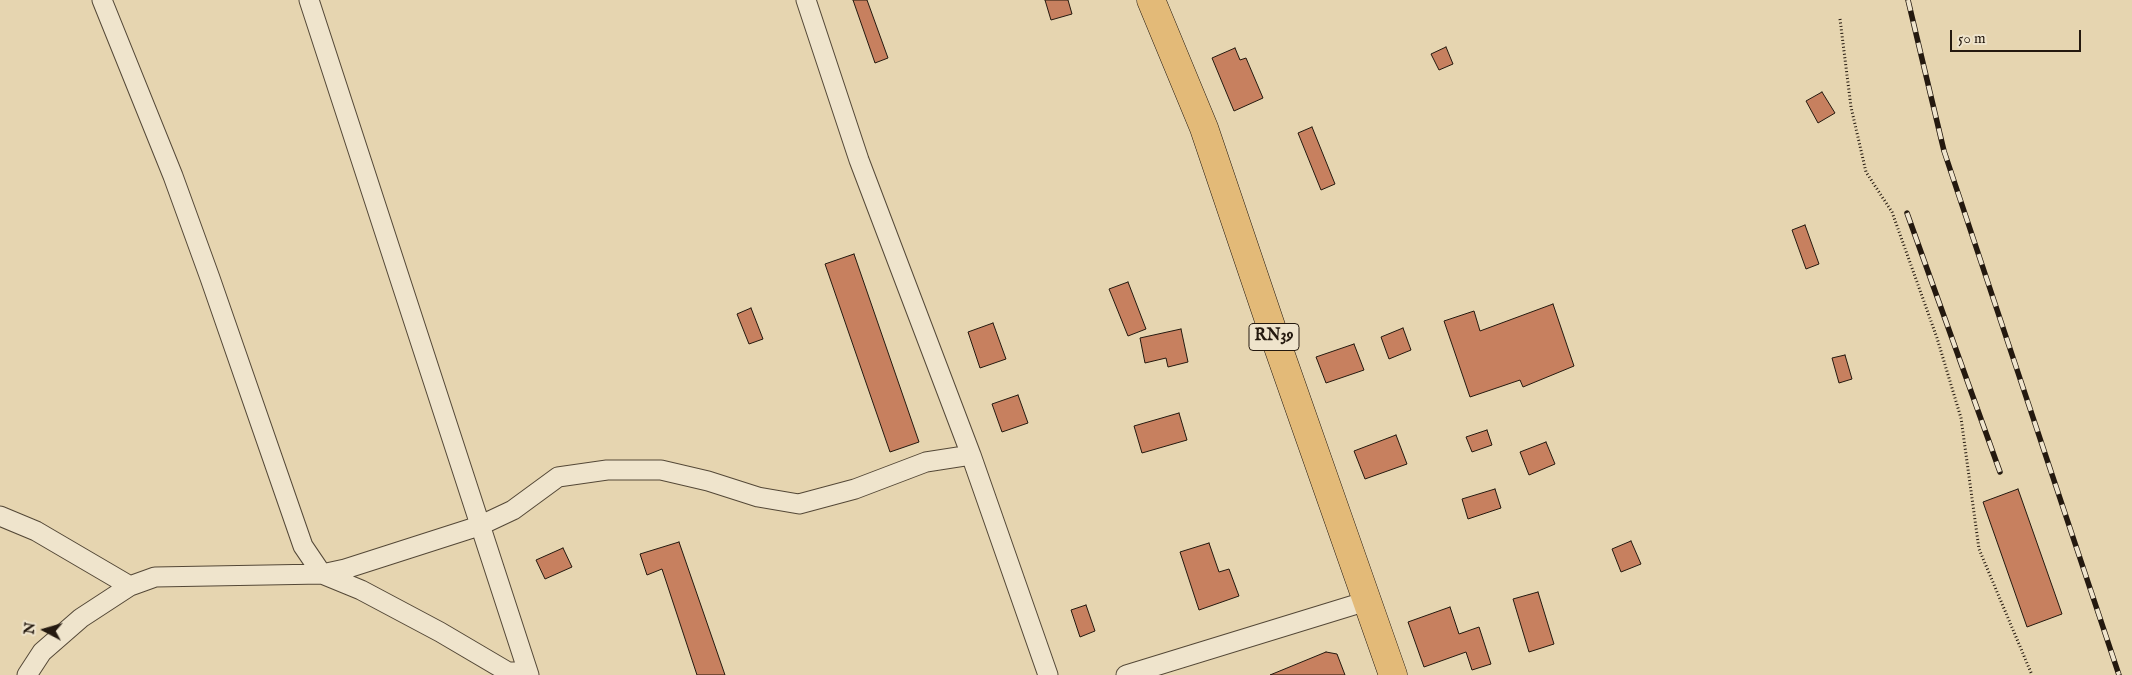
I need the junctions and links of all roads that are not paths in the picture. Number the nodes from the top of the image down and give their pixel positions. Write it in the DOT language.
graph roads {
  1 [pos="102,0"];
  2 [pos="309,0"];
  3 [pos="806,0"];
  4 [pos="1151,0"];
  5 [pos="971,455"];
  6 [pos="0,516"];
  7 [pos="479,526"];
  8 [pos="322,574"];
  9 [pos="130,586"];
  10 [pos="1367,601"];
  11 [pos="528,674"];
  12 [pos="27,675"];
  13 [pos="1048,675"];
  14 [pos="1126,675"];
  15 [pos="1393,675"];
  1 -- 8 [label="street"];
  2 -- 7 [label="street"];
  3 -- 5 [label="street"];
  4 -- 10 [label="highway, RN39"];
  5 -- 7 [label="street"];
  5 -- 13 [label="street"];
  6 -- 9 [label="street"];
  7 -- 8 [label="street"];
  7 -- 11 [label="street"];
  8 -- 9 [label="street"];
  8 -- 11 [label="street"];
  9 -- 12 [label="street"];
  10 -- 14 [label="street"];
  10 -- 15 [label="highway, RN39"];
}
